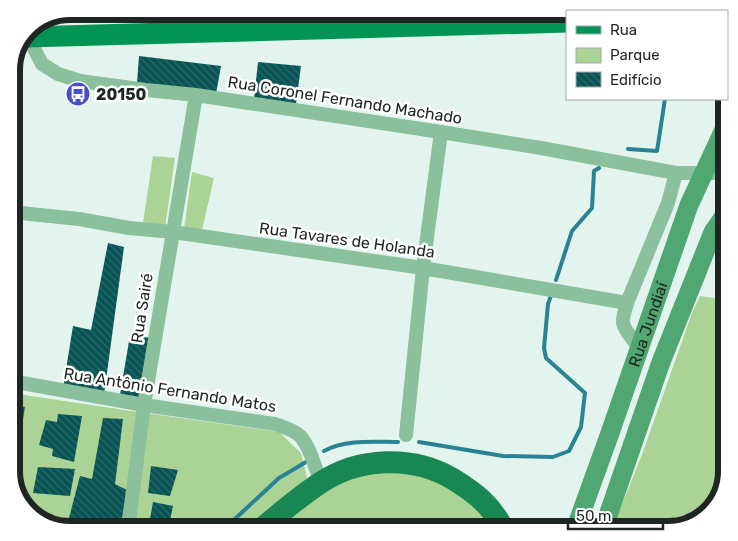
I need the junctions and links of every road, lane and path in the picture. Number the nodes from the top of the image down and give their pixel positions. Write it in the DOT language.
graph roads {
  1 [pos="566,22"];
  2 [pos="33,37"];
  3 [pos="29,41"];
  4 [pos="196,95"];
  5 [pos="441,132"];
  6 [pos="718,142"];
  7 [pos="676,173"];
  8 [pos="718,173"];
  9 [pos="20,213"];
  10 [pos="718,225"];
  11 [pos="173,232"];
  12 [pos="423,268"];
  13 [pos="627,303"];
  14 [pos="639,348"];
  15 [pos="20,384"];
  16 [pos="144,405"];
  17 [pos="406,434"];
  18 [pos="321,483"];
  19 [pos="129,521"];
  20 [pos="270,521"];
  21 [pos="499,521"];
  22 [pos="578,521"];
  23 [pos="606,521"];
  1 -- 2 [label="main road"];
  3 -- 4 [label="street, Rua Coronel Fernando Machado"];
  4 -- 5 [label="street, Rua Coronel Fernando Machado"];
  4 -- 11 [label="street, Rua Sairé"];
  5 -- 7 [label="street, Rua Coronel Fernando Machado"];
  5 -- 12 [label="street"];
  6 -- 14 [label="main road, Rua Jundiaí"];
  7 -- 8 [label="street, Rua Coronel Fernando Machado"];
  7 -- 13 [label="street"];
  9 -- 11 [label="street, Rua Tavares de Holanda"];
  10 -- 23 [label="main road, Rua Jundiaí"];
  11 -- 12 [label="street, Rua Tavares de Holanda"];
  11 -- 16 [label="street, Rua Sairé"];
  12 -- 13 [label="street, Rua Tavares de Holanda"];
  12 -- 17 [label="street"];
  13 -- 14 [label="street"];
  14 -- 22 [label="main road, Rua Jundiaí"];
  15 -- 16 [label="street, Rua Antônio Fernando Matos"];
  16 -- 18 [label="street, Rua Antônio Fernando Matos"];
  16 -- 19 [label="street, Rua Sairé"];
  18 -- 20 [label="highway"];
  18 -- 21 [label="highway"];
}
